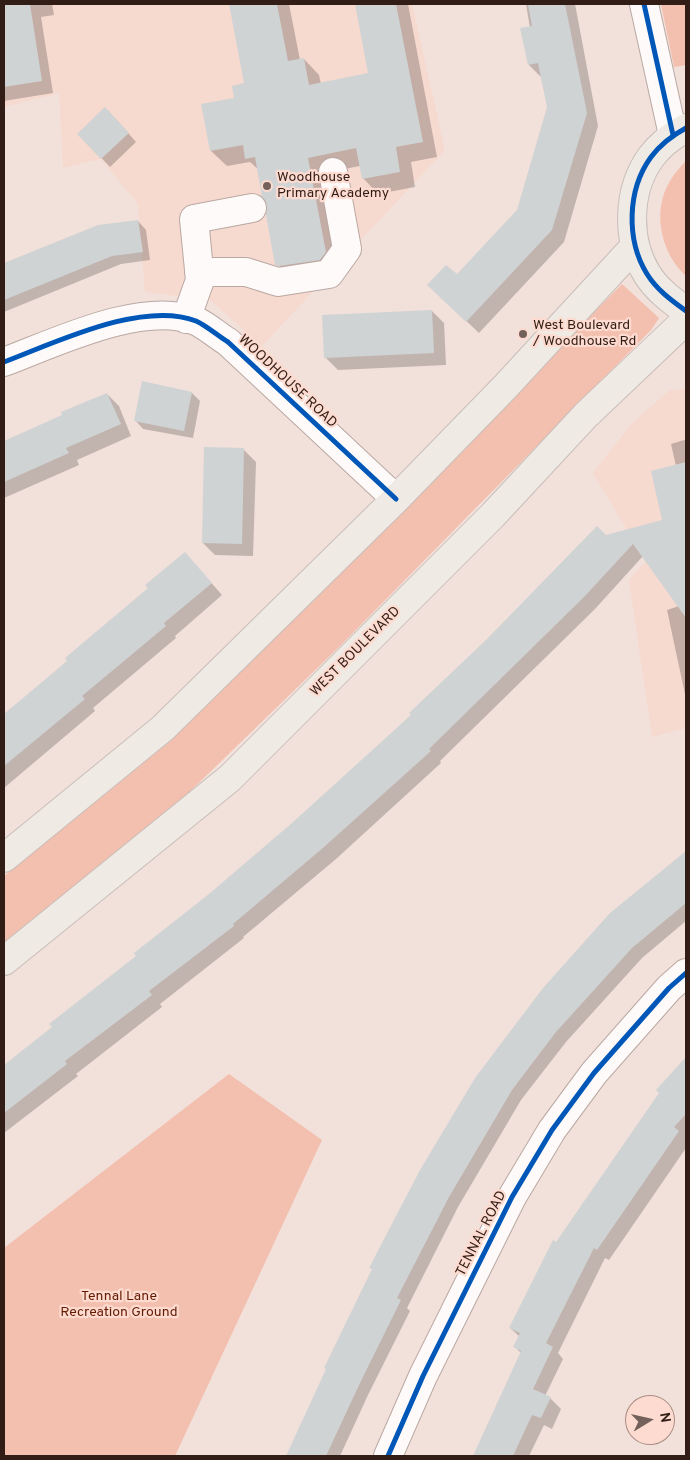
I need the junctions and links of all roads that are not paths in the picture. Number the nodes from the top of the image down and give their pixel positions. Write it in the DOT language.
graph roads {
  1 [pos="644,4"];
  2 [pos="680,132"];
  3 [pos="333,172"];
  4 [pos="252,208"];
  5 [pos="635,246"];
  6 [pos="199,272"];
  7 [pos="686,311"];
  8 [pos="186,319"];
  9 [pos="686,320"];
  10 [pos="4,362"];
  11 [pos="396,499"];
  12 [pos="4,858"];
  13 [pos="4,961"];
  14 [pos="686,973"];
  15 [pos="388,1456"];
  1 -- 2 [label="street"];
  2 -- 5 [label="main road"];
  3 -- 6 [label="street"];
  4 -- 6 [label="street"];
  5 -- 7 [label="main road"];
  5 -- 11 [label="main road"];
  6 -- 8 [label="street"];
  8 -- 10 [label="street, WOODHOUSE ROAD"];
  8 -- 11 [label="street, WOODHOUSE ROAD"];
  9 -- 13 [label="main road, WEST BOULEVARD"];
  11 -- 12 [label="main road"];
  14 -- 15 [label="street, TENNAL ROAD"];
}
